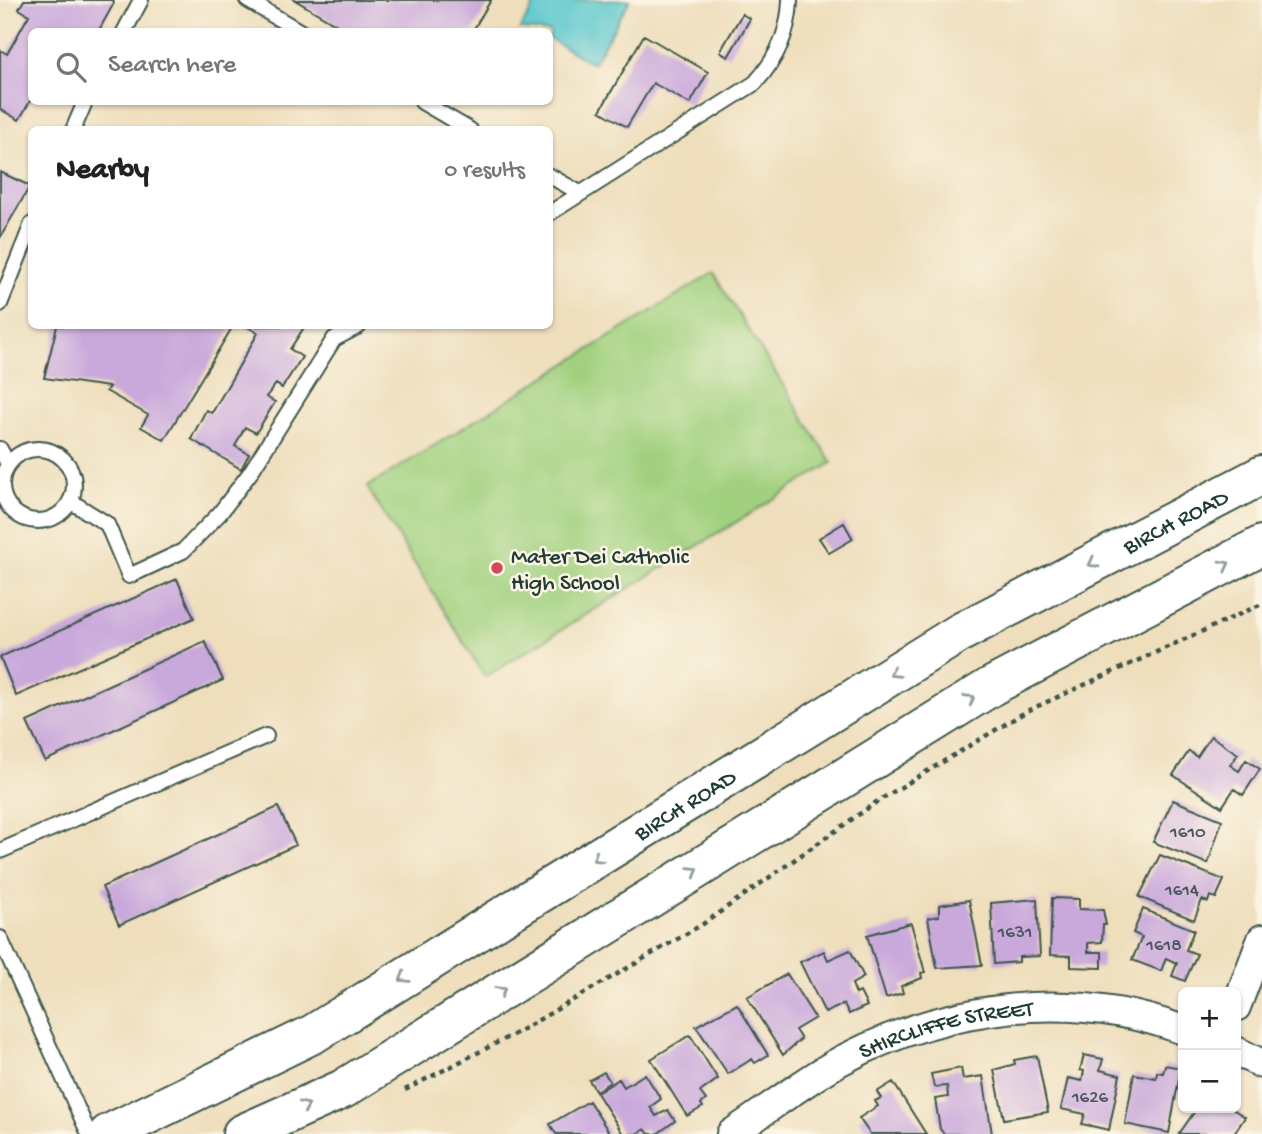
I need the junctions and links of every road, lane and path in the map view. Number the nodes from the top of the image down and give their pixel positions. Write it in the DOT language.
graph roads {
  1 [pos="141,0"];
  2 [pos="247,0"];
  3 [pos="790,0"];
  4 [pos="126,28"];
  5 [pos="294,28"];
  6 [pos="84,105"];
  7 [pos="427,105"];
  8 [pos="75,126"];
  9 [pos="463,126"];
  10 [pos="553,178"];
  11 [pos="580,193"];
  12 [pos="553,211"];
  13 [pos="28,234"];
  14 [pos="0,304"];
  15 [pos="353,329"];
  16 [pos="0,449"];
  17 [pos="8,464"];
  18 [pos="1262,475"];
  19 [pos="70,501"];
  20 [pos="10,508"];
  21 [pos="0,520"];
  22 [pos="1262,545"];
  23 [pos="1262,604"];
  24 [pos="266,736"];
  25 [pos="0,851"];
  26 [pos="0,938"];
  27 [pos="1262,939"];
  28 [pos="1241,994"];
  29 [pos="1178,1028"];
  30 [pos="1241,1054"];
  31 [pos="1262,1064"];
  32 [pos="395,1095"];
  33 [pos="89,1134"];
  34 [pos="108,1134"];
  35 [pos="242,1134"];
  36 [pos="731,1134"];
  1 -- 4 [label="lane"];
  2 -- 5 [label="lane"];
  3 -- 11 [label="lane"];
  6 -- 8 [label="lane"];
  7 -- 9 [label="lane"];
  10 -- 11 [label="lane"];
  11 -- 12 [label="lane"];
  13 -- 14 [label="lane"];
  15 -- 19 [label="lane"];
  16 -- 17 [label="lane"];
  17 -- 19 [label="lane"];
  17 -- 20 [label="lane"];
  18 -- 34 [label="main road, BIRCH ROAD, one-way"];
  19 -- 20 [label="lane"];
  20 -- 21 [label="lane"];
  35 -- 22 [label="main road, one-way"];
  23 -- 32 [label="path"];
  24 -- 25 [label="lane"];
  26 -- 33 [label="lane"];
  27 -- 28 [label="street"];
  29 -- 36 [label="street, SHIRCLIFFE STREET"];
  30 -- 31 [label="street"];
}
